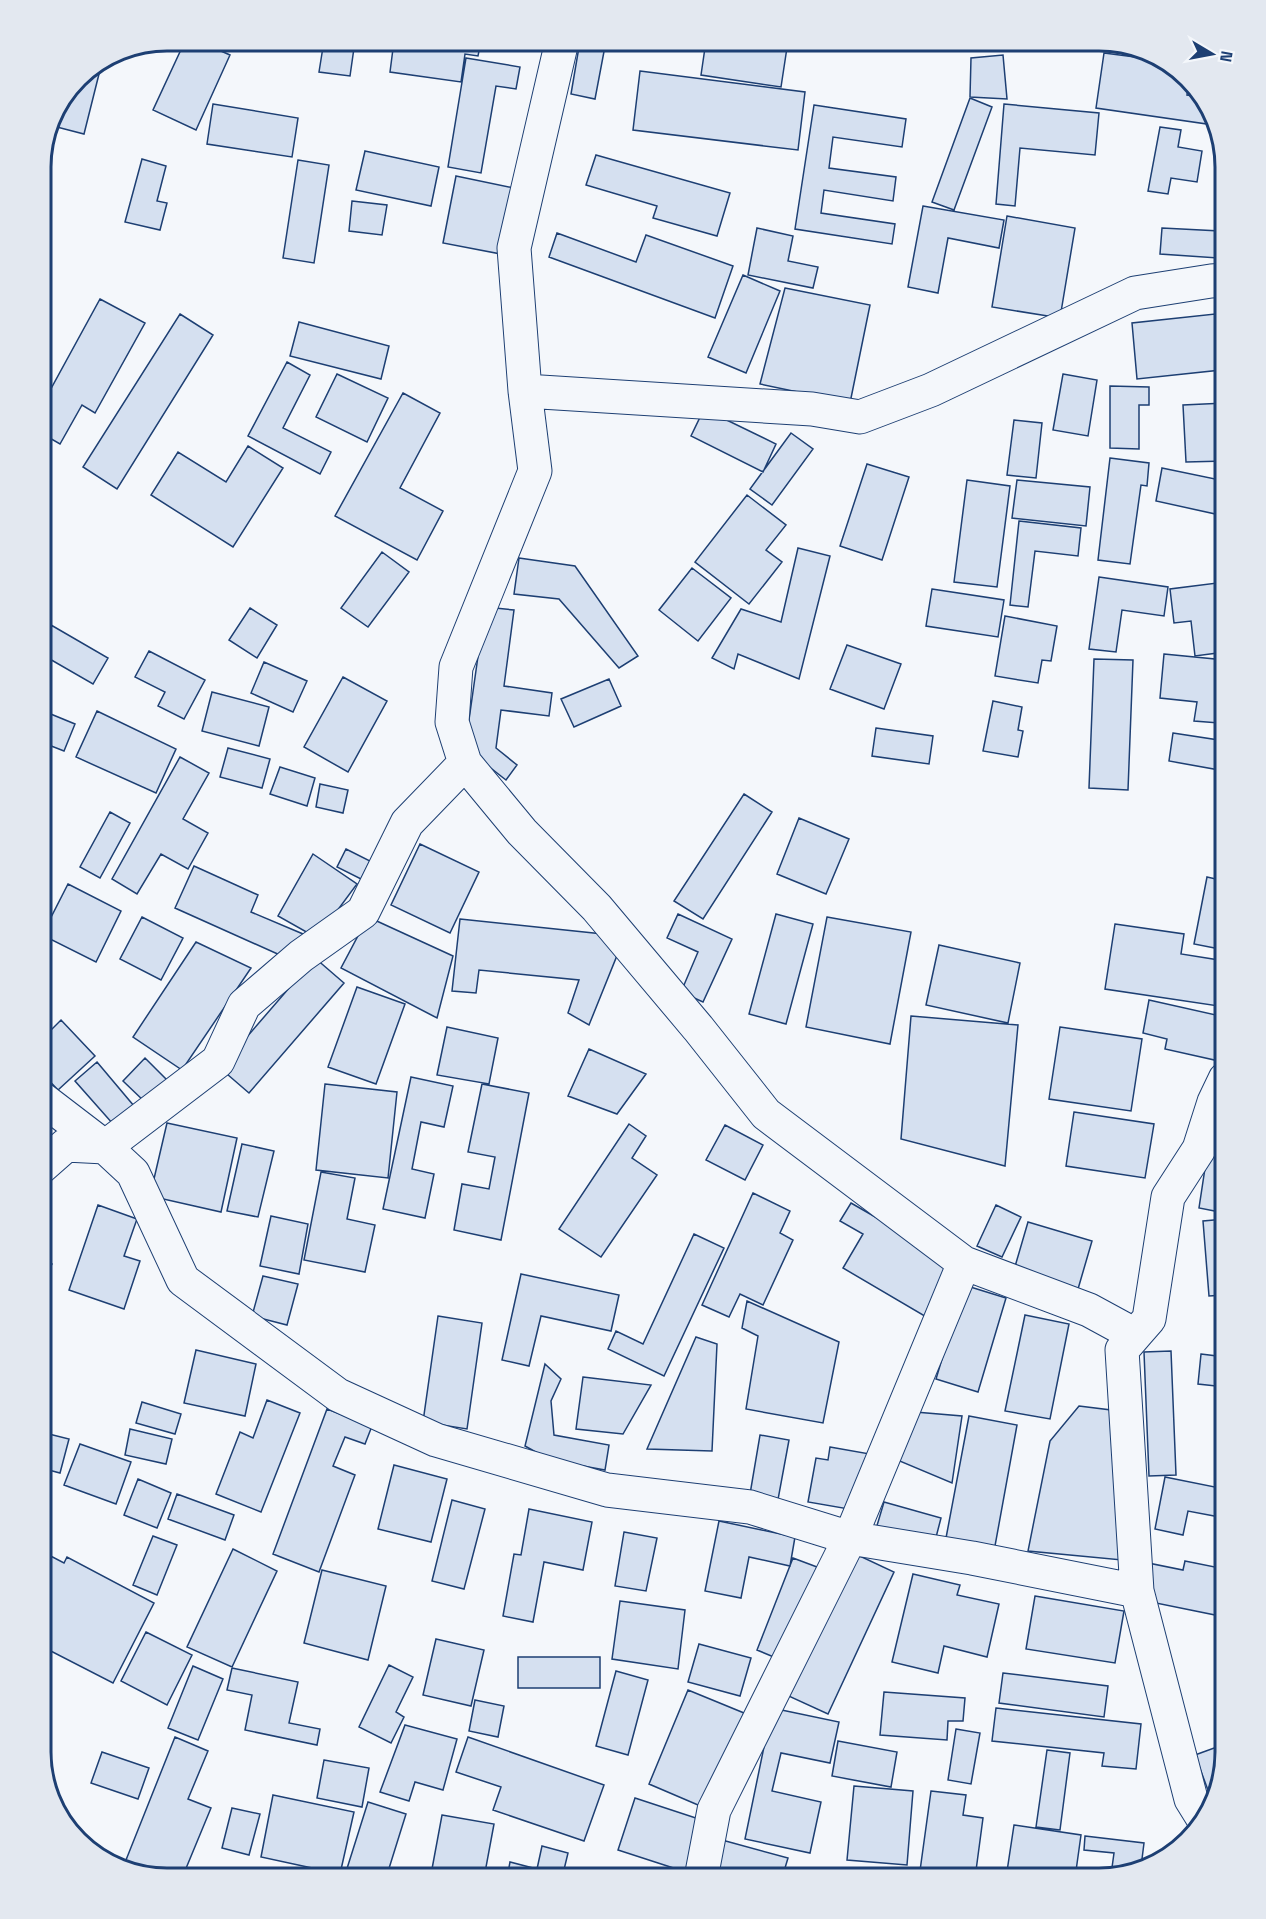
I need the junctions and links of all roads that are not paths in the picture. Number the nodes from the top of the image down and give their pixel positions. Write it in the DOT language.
graph roads {
  1 [pos="560,51"];
  2 [pos="1215,281"];
  3 [pos="525,391"];
  4 [pos="465,763"];
  5 [pos="1215,1100"];
  6 [pos="51,1106"];
  7 [pos="105,1147"];
  8 [pos="51,1159"];
  9 [pos="964,1263"];
  10 [pos="1135,1335"];
  11 [pos="850,1538"];
  12 [pos="1137,1591"];
  13 [pos="1198,1811"];
  14 [pos="704,1868"];
  1 -- 3 [label="street"];
  2 -- 3 [label="street"];
  3 -- 4 [label="street"];
  4 -- 7 [label="street"];
  4 -- 9 [label="street"];
  5 -- 10 [label="street"];
  6 -- 7 [label="street"];
  7 -- 8 [label="street"];
  7 -- 11 [label="street"];
  9 -- 10 [label="street"];
  9 -- 11 [label="street"];
  10 -- 12 [label="street"];
  11 -- 12 [label="street"];
  11 -- 14 [label="street"];
  12 -- 13 [label="street"];
}
